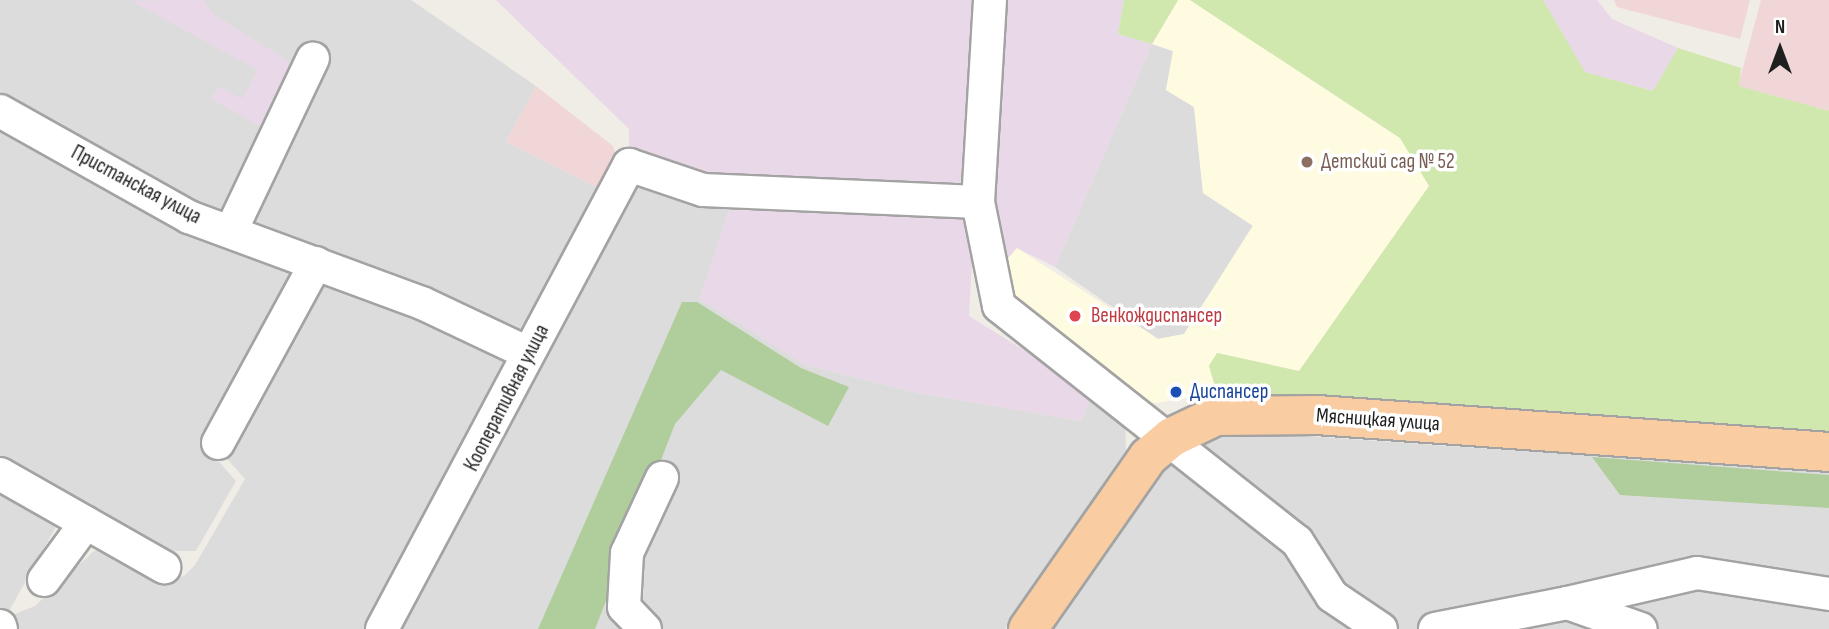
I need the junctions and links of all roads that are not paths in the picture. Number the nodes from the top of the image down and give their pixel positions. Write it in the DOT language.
graph roads {
  1 [pos="990,0"];
  2 [pos="313,58"];
  3 [pos="0,111"];
  4 [pos="978,202"];
  5 [pos="231,231"];
  6 [pos="316,262"];
  7 [pos="527,353"];
  8 [pos="1172,437"];
  9 [pos="218,443"];
  10 [pos="1829,452"];
  11 [pos="0,474"];
  12 [pos="662,478"];
  13 [pos="86,523"];
  14 [pos="164,567"];
  15 [pos="44,580"];
  16 [pos="1829,594"];
  17 [pos="1567,603"];
  18 [pos="382,629"];
  19 [pos="645,629"];
  20 [pos="1028,629"];
  21 [pos="1381,629"];
  22 [pos="1435,629"];
  23 [pos="1641,629"];
  1 -- 4 [label="street"];
  2 -- 5 [label="street"];
  3 -- 5 [label="street, Пристанская улица"];
  4 -- 7 [label="street, Кооперативная улица"];
  4 -- 8 [label="street"];
  5 -- 6 [label="street, Пристанская улица"];
  6 -- 7 [label="street, Пристанская улица"];
  6 -- 9 [label="street"];
  7 -- 18 [label="street, Кооперативная улица"];
  8 -- 10 [label="main road, Мясницкая улица"];
  8 -- 20 [label="main road, Мясницкая улица"];
  8 -- 21 [label="street"];
  11 -- 13 [label="street"];
  12 -- 19 [label="street"];
  13 -- 14 [label="street"];
  13 -- 15 [label="street"];
  16 -- 17 [label="street"];
  17 -- 22 [label="street"];
  17 -- 23 [label="street"];
}
